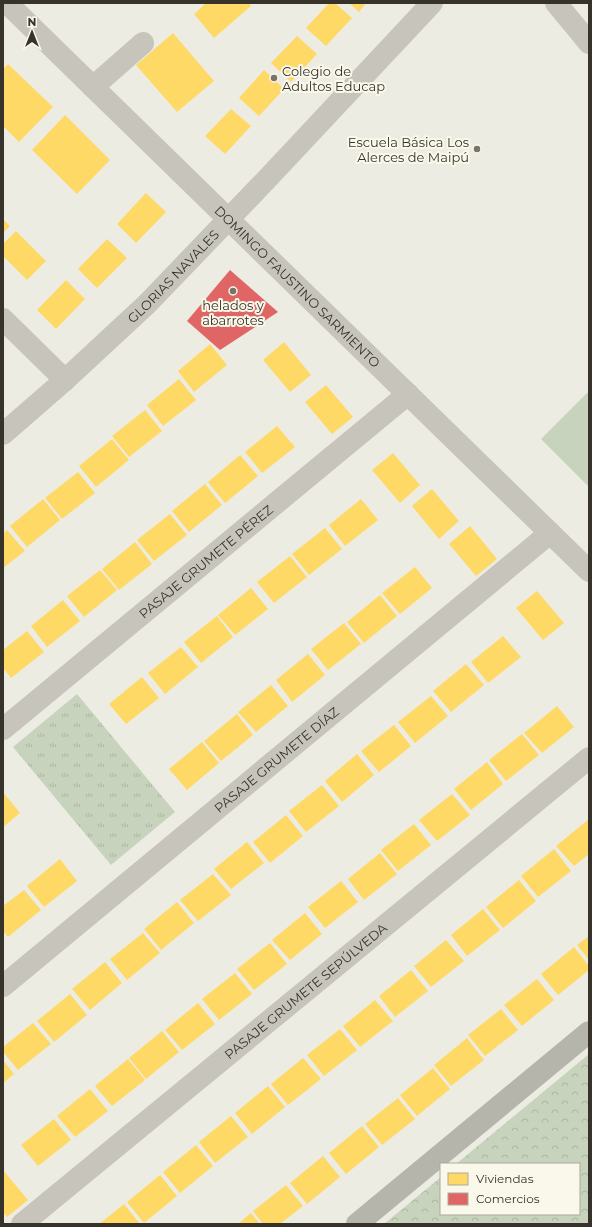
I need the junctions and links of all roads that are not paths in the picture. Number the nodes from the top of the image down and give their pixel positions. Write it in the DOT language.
graph roads {
  1 [pos="7,3"];
  2 [pos="432,3"];
  3 [pos="556,3"];
  4 [pos="143,43"];
  5 [pos="589,43"];
  6 [pos="93,87"];
  7 [pos="229,219"];
  8 [pos="3,319"];
  9 [pos="65,380"];
  10 [pos="408,394"];
  11 [pos="3,434"];
  12 [pos="550,533"];
  13 [pos="589,571"];
  14 [pos="3,729"];
  15 [pos="589,758"];
  16 [pos="3,986"];
  17 [pos="589,1032"];
  18 [pos="22,1224"];
  19 [pos="358,1224"];
  1 -- 6 [label="street, DOMINGO FAUSTINO SARMIENTO"];
  2 -- 7 [label="street, GLORIAS NAVALES"];
  3 -- 5 [label="street"];
  4 -- 6 [label="street"];
  6 -- 7 [label="street, DOMINGO FAUSTINO SARMIENTO"];
  7 -- 9 [label="street, GLORIAS NAVALES"];
  7 -- 10 [label="street, DOMINGO FAUSTINO SARMIENTO"];
  8 -- 9 [label="street"];
  9 -- 11 [label="street, GLORIAS NAVALES"];
  10 -- 12 [label="street, DOMINGO FAUSTINO SARMIENTO"];
  10 -- 14 [label="street, PASAJE GRUMETE PÉREZ"];
  12 -- 13 [label="street, DOMINGO FAUSTINO SARMIENTO"];
  12 -- 16 [label="street, PASAJE GRUMETE DÍAZ"];
  15 -- 18 [label="street, PASAJE GRUMETE SEPÚLVEDA"];
  17 -- 19 [label="street"];
}
